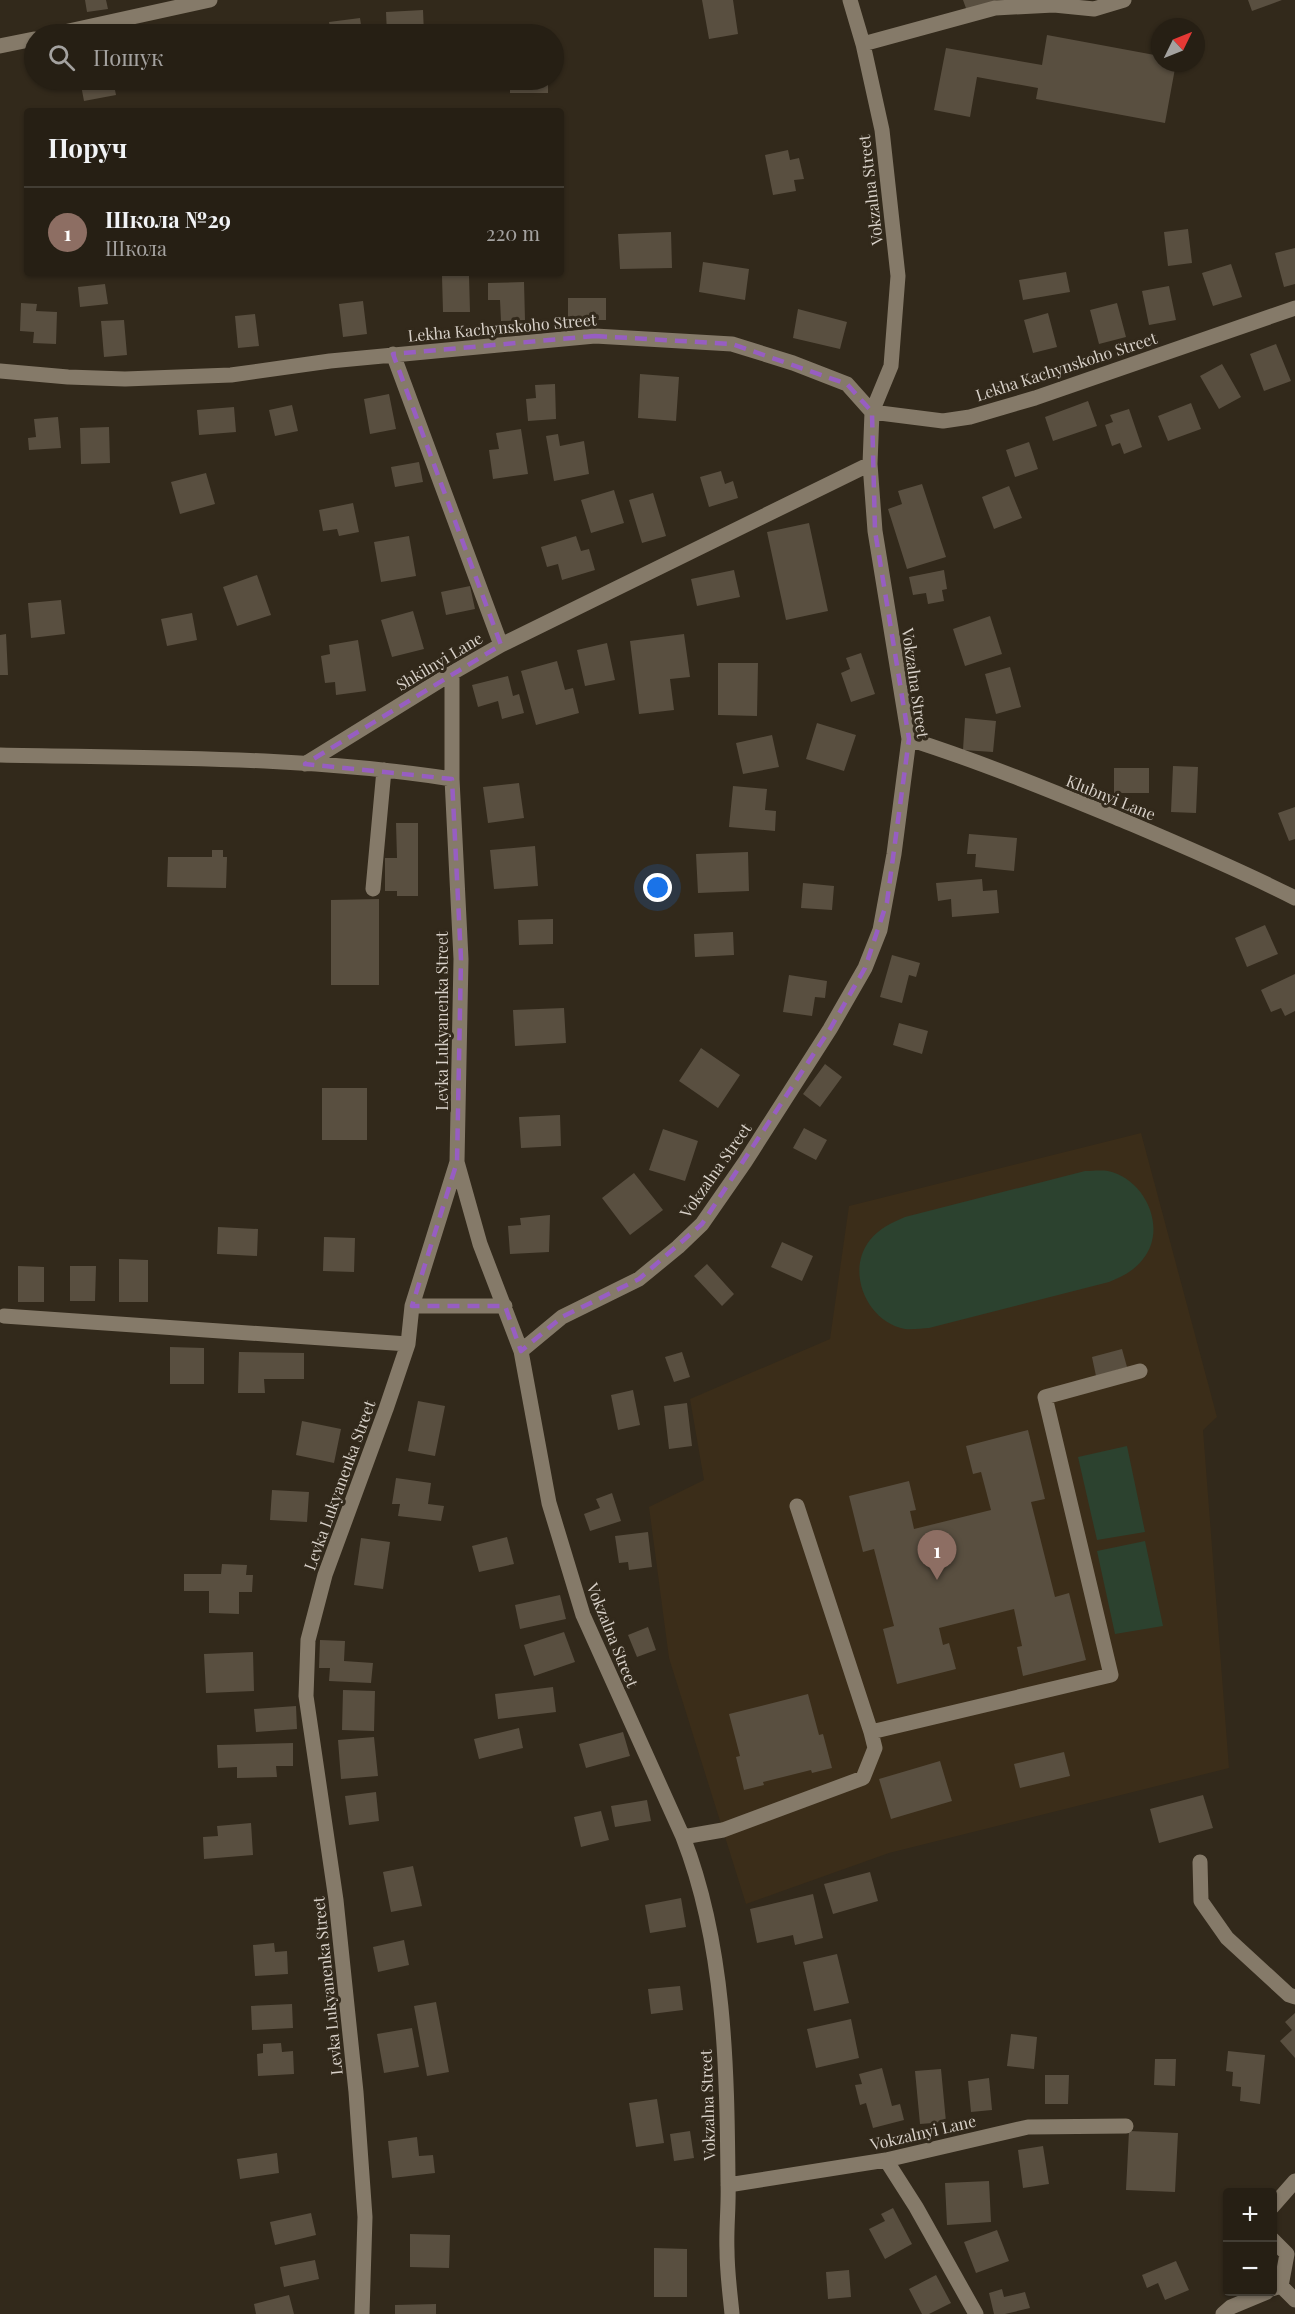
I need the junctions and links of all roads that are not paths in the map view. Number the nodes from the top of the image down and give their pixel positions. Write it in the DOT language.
graph roads {
  1 [pos="210,0"];
  2 [pos="850,0"];
  3 [pos="1124,0"];
  4 [pos="101,24"];
  5 [pos="24,41"];
  6 [pos="864,44"];
  7 [pos="0,46"];
  8 [pos="1295,308"];
  9 [pos="393,354"];
  10 [pos="0,370"];
  11 [pos="872,412"];
  12 [pos="870,464"];
  13 [pos="501,645"];
  14 [pos="452,673"];
  15 [pos="909,739"];
  16 [pos="0,755"];
  17 [pos="305,764"];
  18 [pos="384,770"];
  19 [pos="452,779"];
  20 [pos="373,889"];
  21 [pos="1295,898"];
  22 [pos="457,1162"];
  23 [pos="412,1306"];
  24 [pos="505,1306"];
  25 [pos="4,1316"];
  26 [pos="408,1344"];
  27 [pos="521,1351"];
  28 [pos="1140,1371"];
  29 [pos="797,1506"];
  30 [pos="871,1732"];
  31 [pos="683,1837"];
  32 [pos="1200,1862"];
  33 [pos="1295,1997"];
  34 [pos="1126,2126"];
  35 [pos="886,2160"];
  36 [pos="1295,2181"];
  37 [pos="728,2185"];
  38 [pos="1277,2201"];
  39 [pos="1275,2242"];
  40 [pos="1291,2257"];
  41 [pos="1277,2283"];
  42 [pos="1277,2291"];
  43 [pos="1257,2296"];
  44 [pos="1295,2300"];
  45 [pos="362,2314"];
  46 [pos="732,2314"];
  47 [pos="976,2314"];
  48 [pos="1223,2314"];
  1 -- 4 [label="street"];
  2 -- 6 [label="street, Vokzalna Street"];
  3 -- 6 [label="street"];
  5 -- 7 [label="street"];
  6 -- 11 [label="street, Vokzalna Street"];
  8 -- 11 [label="street, Lekha Kachynskoho Street"];
  9 -- 10 [label="street, Lekha Kachynskoho Street"];
  9 -- 11 [label="street, Lekha Kachynskoho Street"];
  9 -- 13 [label="street"];
  11 -- 12 [label="street, Vokzalna Street"];
  12 -- 13 [label="street, Shkilnyi Lane"];
  12 -- 15 [label="street, Vokzalna Street"];
  13 -- 14 [label="street, Shkilnyi Lane"];
  14 -- 17 [label="street, Shkilnyi Lane"];
  14 -- 19 [label="street, Levka Lukyanenka Street"];
  15 -- 21 [label="street, Klubnyi Lane"];
  15 -- 27 [label="street, Vokzalna Street"];
  16 -- 17 [label="street"];
  17 -- 18 [label="street"];
  18 -- 19 [label="street"];
  18 -- 20 [label="street"];
  19 -- 22 [label="street, Levka Lukyanenka Street"];
  22 -- 23 [label="street, Levka Lukyanenka Street"];
  22 -- 24 [label="street"];
  23 -- 24 [label="street"];
  23 -- 26 [label="street, Levka Lukyanenka Street"];
  24 -- 27 [label="street"];
  25 -- 26 [label="street"];
  26 -- 45 [label="street, Levka Lukyanenka Street"];
  27 -- 31 [label="street, Vokzalna Street"];
  28 -- 30 [label="street"];
  29 -- 30 [label="street"];
  30 -- 31 [label="street"];
  31 -- 37 [label="street, Vokzalna Street"];
  32 -- 33 [label="street"];
  34 -- 35 [label="street, Vokzalnyi Lane"];
  35 -- 37 [label="street, Vokzalnyi Lane"];
  35 -- 47 [label="street"];
  36 -- 38 [label="street"];
  37 -- 46 [label="street, Vokzalna Street"];
  39 -- 40 [label="street"];
  40 -- 41 [label="street"];
  42 -- 44 [label="street"];
  43 -- 48 [label="street"];
}
